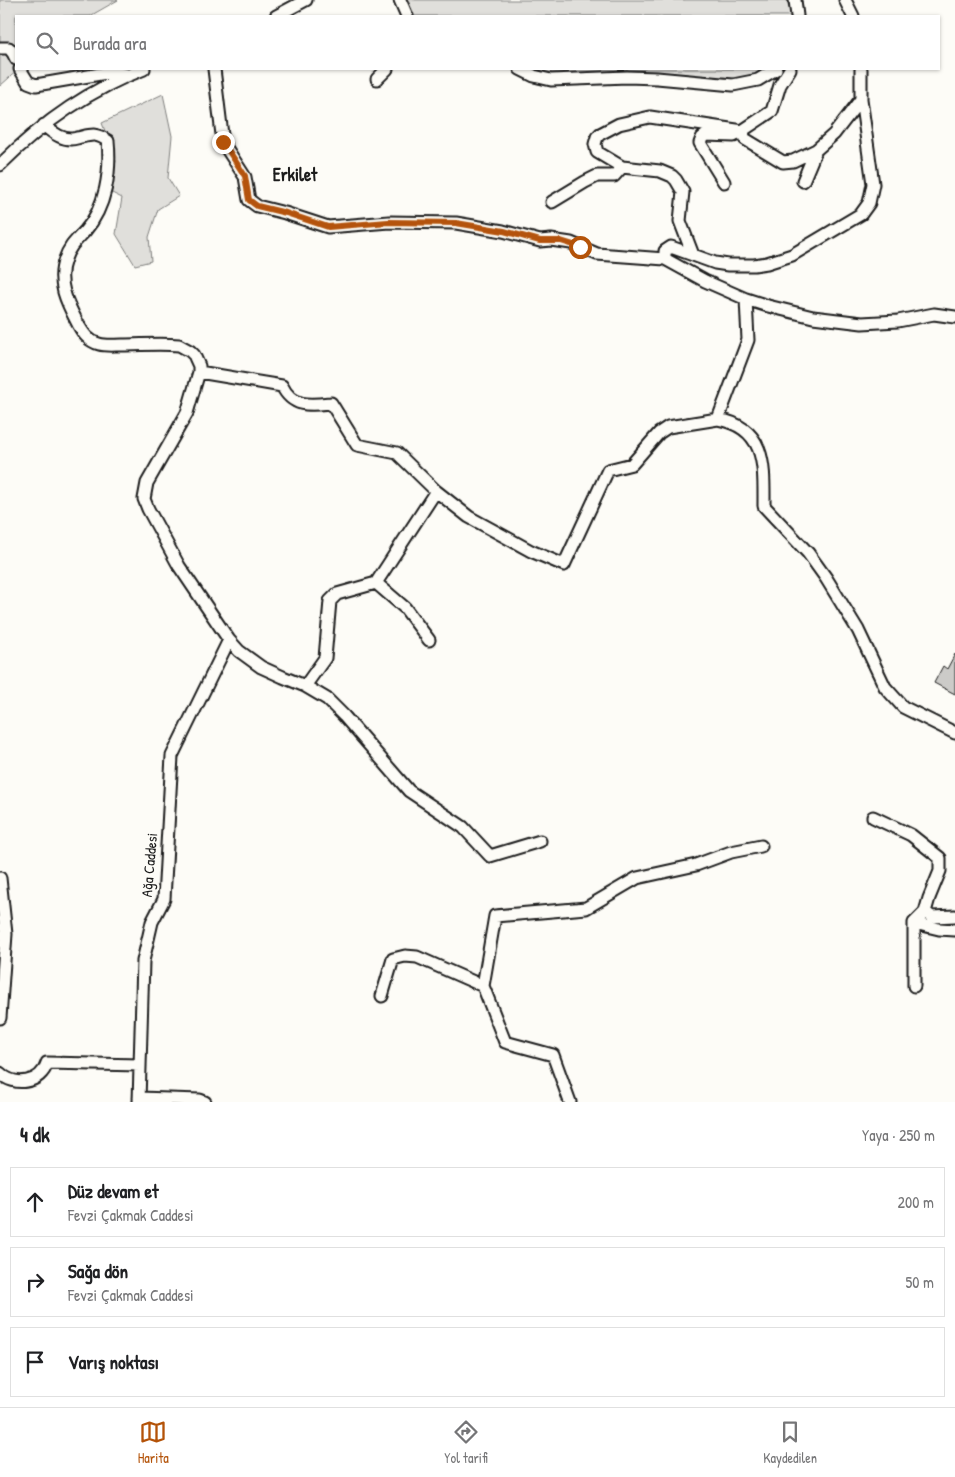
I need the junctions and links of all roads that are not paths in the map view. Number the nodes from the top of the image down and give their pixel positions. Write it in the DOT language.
graph roads {
  1 [pos="306,0"];
  2 [pos="400,0"];
  3 [pos="794,0"];
  4 [pos="845,0"];
  5 [pos="278,15"];
  6 [pos="408,15"];
  7 [pos="797,15"];
  8 [pos="852,15"];
  9 [pos="0,48"];
  10 [pos="15,57"];
  11 [pos="21,70"];
  12 [pos="141,70"];
  13 [pos="214,70"];
  14 [pos="386,70"];
  15 [pos="522,70"];
  16 [pos="774,70"];
  17 [pos="789,70"];
  18 [pos="861,70"];
  19 [pos="128,75"];
  20 [pos="377,79"];
  21 [pos="861,99"];
  22 [pos="44,125"];
  23 [pos="743,134"];
  24 [pos="816,150"];
  25 [pos="0,165"];
  26 [pos="622,167"];
  27 [pos="803,181"];
  28 [pos="724,182"];
  29 [pos="552,202"];
  30 [pos="693,255"];
  31 [pos="665,259"];
  32 [pos="746,299"];
  33 [pos="955,318"];
  34 [pos="199,372"];
  35 [pos="718,418"];
  36 [pos="436,491"];
  37 [pos="376,583"];
  38 [pos="228,640"];
  39 [pos="428,640"];
  40 [pos="305,686"];
  41 [pos="955,733"];
  42 [pos="873,817"];
  43 [pos="540,841"];
  44 [pos="761,846"];
  45 [pos="0,878"];
  46 [pos="925,912"];
  47 [pos="955,916"];
  48 [pos="914,923"];
  49 [pos="955,930"];
  50 [pos="483,986"];
  51 [pos="914,986"];
  52 [pos="382,996"];
  53 [pos="0,1018"];
  54 [pos="140,1065"];
  55 [pos="0,1072"];
  56 [pos="139,1100"];
  57 [pos="205,1102"];
  58 [pos="570,1102"];
  1 -- 5 [label="street"];
  2 -- 6 [label="street"];
  3 -- 7 [label="street"];
  4 -- 8 [label="street"];
  9 -- 10 [label="street"];
  11 -- 19 [label="street"];
  12 -- 19 [label="street"];
  13 -- 31 [label="street"];
  14 -- 20 [label="street"];
  15 -- 16 [label="street"];
  17 -- 23 [label="street"];
  18 -- 21 [label="street"];
  19 -- 22 [label="street"];
  21 -- 24 [label="street"];
  21 -- 30 [label="street"];
  22 -- 25 [label="street"];
  22 -- 34 [label="street"];
  23 -- 24 [label="street"];
  23 -- 26 [label="street"];
  23 -- 28 [label="street"];
  24 -- 27 [label="street"];
  26 -- 29 [label="street"];
  26 -- 30 [label="street"];
  30 -- 31 [label="street"];
  31 -- 32 [label="street"];
  32 -- 33 [label="street"];
  32 -- 35 [label="street"];
  34 -- 36 [label="street"];
  34 -- 38 [label="street"];
  35 -- 36 [label="street"];
  35 -- 41 [label="street"];
  36 -- 37 [label="street"];
  37 -- 39 [label="street"];
  37 -- 40 [label="street"];
  38 -- 40 [label="street"];
  38 -- 54 [label="street, Ağa Caddesi"];
  40 -- 43 [label="street"];
  42 -- 46 [label="street"];
  44 -- 50 [label="street"];
  45 -- 53 [label="street"];
  46 -- 47 [label="street"];
  46 -- 48 [label="street"];
  48 -- 49 [label="street"];
  48 -- 51 [label="street"];
  50 -- 52 [label="street"];
  50 -- 58 [label="street"];
  54 -- 55 [label="street"];
  54 -- 56 [label="street, Ağa Caddesi"];
  56 -- 57 [label="street"];
}
